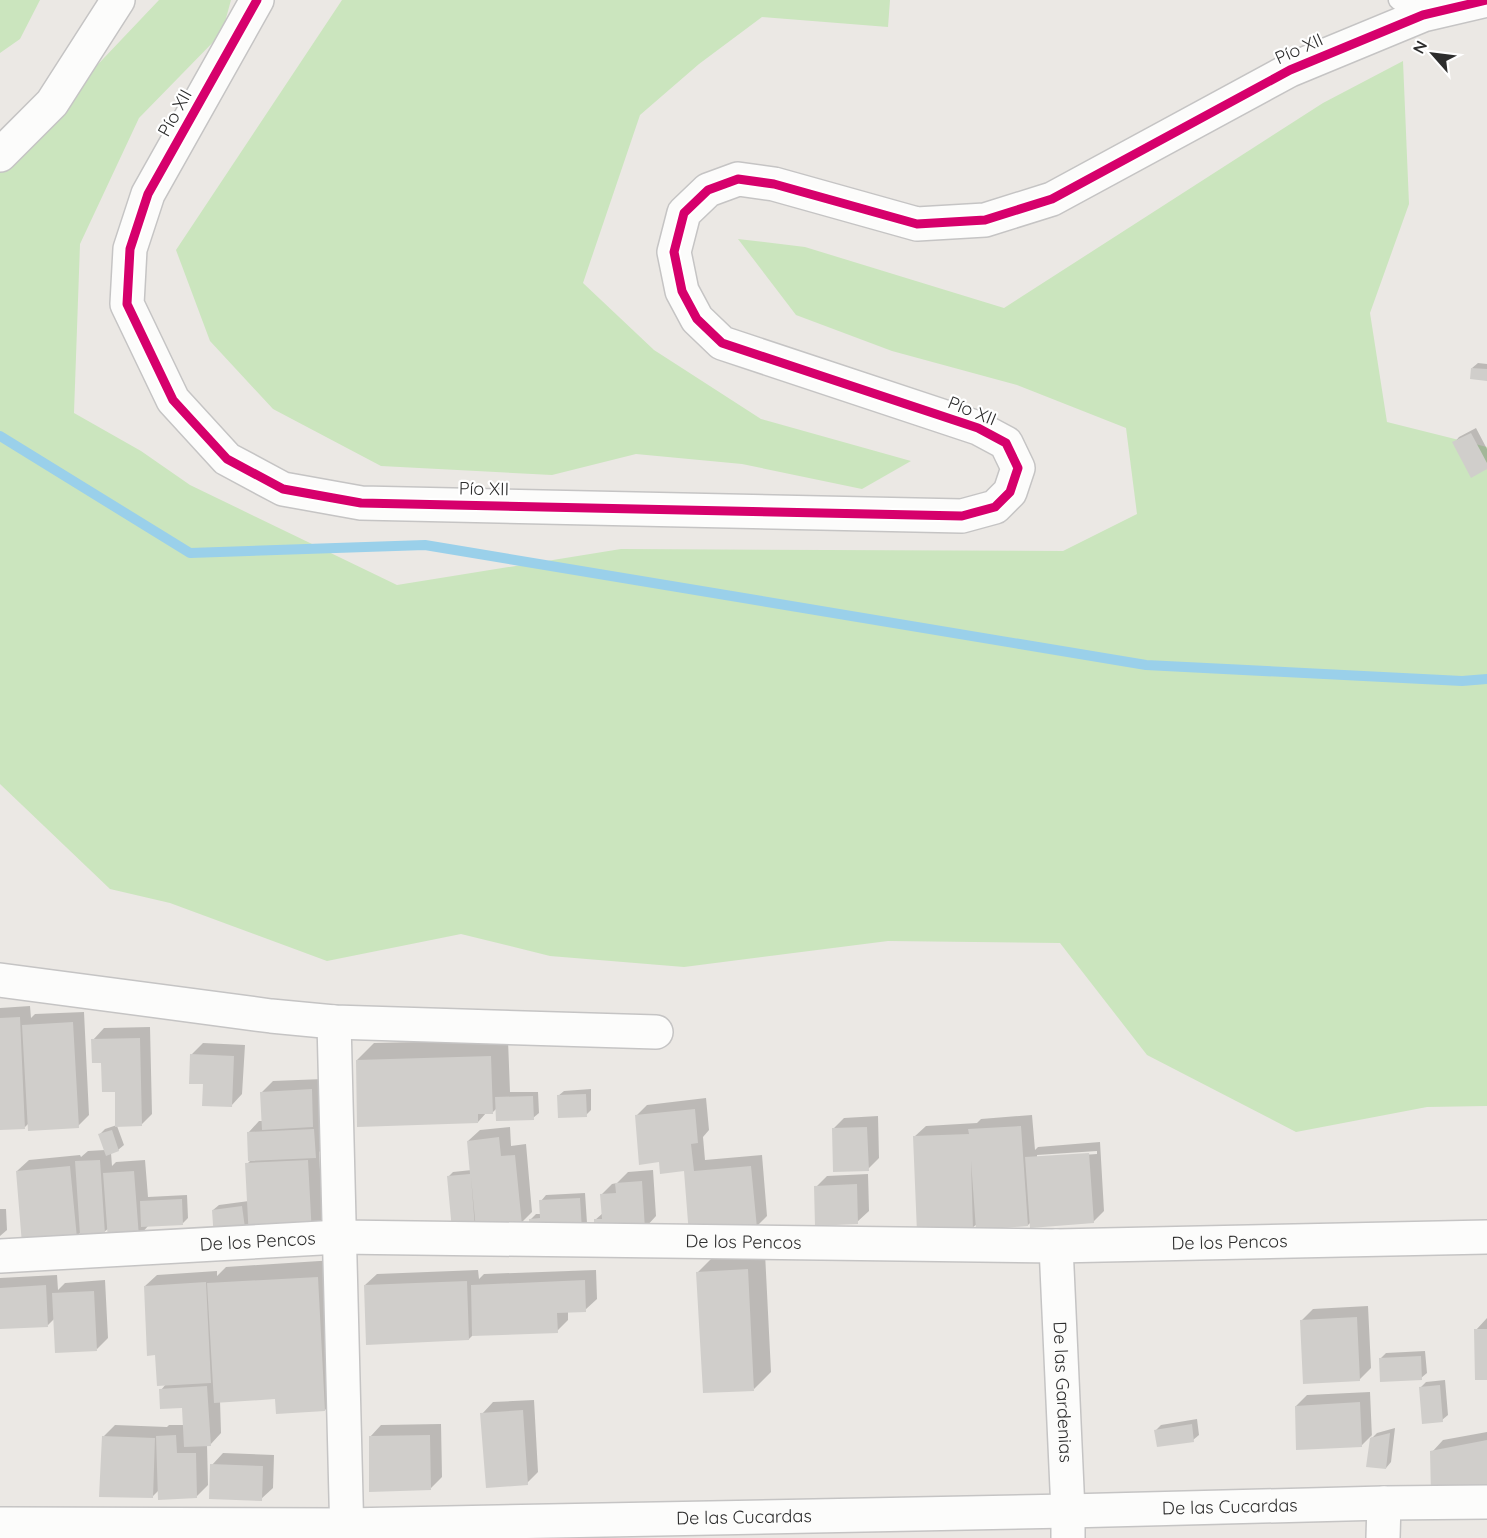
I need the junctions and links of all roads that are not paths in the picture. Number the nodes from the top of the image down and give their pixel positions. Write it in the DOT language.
graph roads {
  1 [pos="118,0"];
  2 [pos="257,0"];
  3 [pos="1487,0"];
  4 [pos="1411,8"];
  5 [pos="0,155"];
  6 [pos="0,980"];
  7 [pos="334,1022"];
  8 [pos="656,1032"];
  9 [pos="339,1237"];
  10 [pos="1487,1237"];
  11 [pos="1056,1246"];
  12 [pos="0,1256"];
  13 [pos="1487,1502"];
  14 [pos="1384,1503"];
  15 [pos="0,1524"];
  16 [pos="1068,1525"];
  17 [pos="346,1532"];
  18 [pos="1383,1538"];
  1 -- 5 [label="street"];
  2 -- 4 [label="street, Pío XII"];
  3 -- 4 [label="street, Pío XII"];
  6 -- 7 [label="street"];
  7 -- 8 [label="street"];
  7 -- 9 [label="street"];
  9 -- 11 [label="street, De los Pencos"];
  9 -- 12 [label="street, De los Pencos"];
  9 -- 17 [label="street"];
  10 -- 11 [label="street, De los Pencos"];
  11 -- 16 [label="street, De las Gardenias"];
  13 -- 14 [label="street, De las Cucardas"];
  14 -- 16 [label="street, De las Cucardas"];
  14 -- 18 [label="street"];
  15 -- 17 [label="street, De las Cucardas"];
  16 -- 17 [label="street, De las Cucardas"];
}
